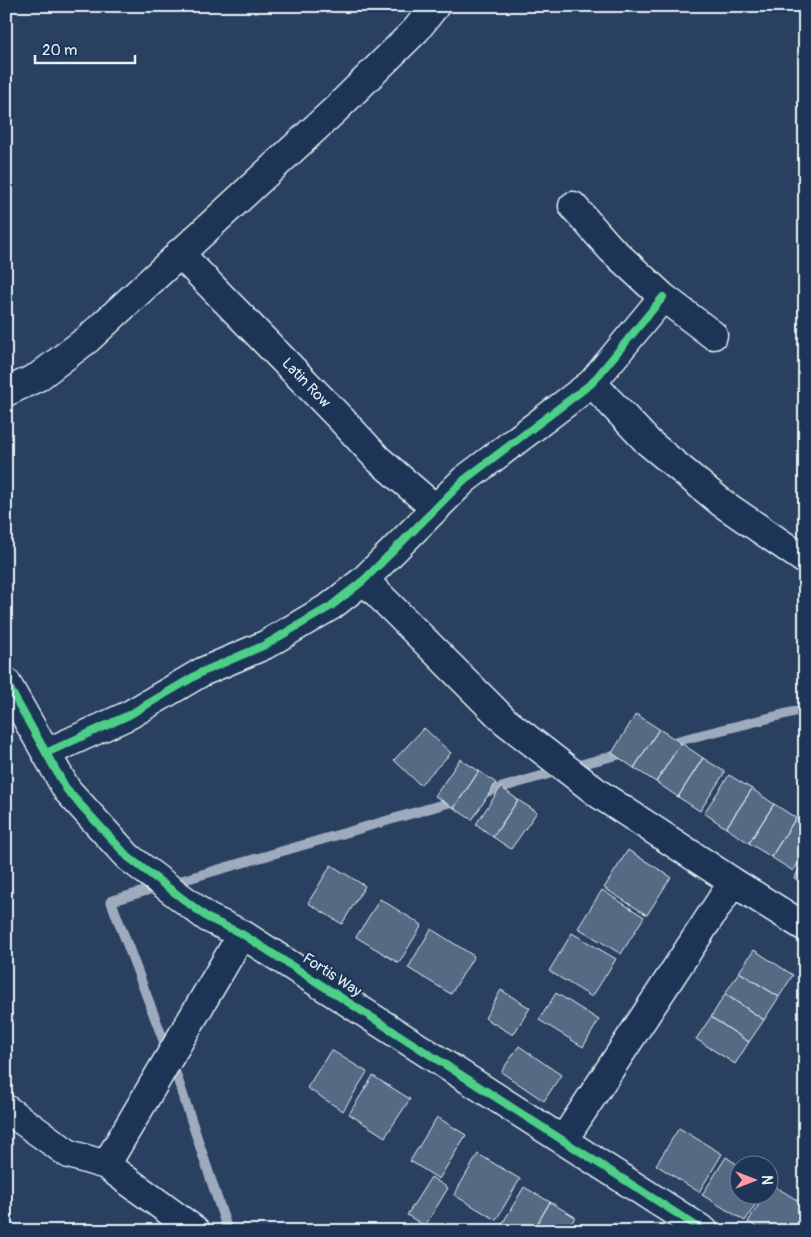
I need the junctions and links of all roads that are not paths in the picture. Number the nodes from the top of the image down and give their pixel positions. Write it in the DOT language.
graph roads {
  1 [pos="435,6"];
  2 [pos="573,206"];
  3 [pos="179,254"];
  4 [pos="663,297"];
  5 [pos="713,335"];
  6 [pos="592,383"];
  7 [pos="6,392"];
  8 [pos="436,509"];
  9 [pos="805,560"];
  10 [pos="364,580"];
  11 [pos="6,684"];
  12 [pos="46,754"];
  13 [pos="733,882"];
  14 [pos="805,927"];
  15 [pos="242,934"];
  16 [pos="6,1109"];
  17 [pos="564,1139"];
  18 [pos="106,1165"];
  19 [pos="196,1231"];
  20 [pos="704,1231"];
  1 -- 3 [label="street"];
  2 -- 4 [label="street"];
  3 -- 7 [label="street"];
  3 -- 8 [label="street, Latin Row"];
  4 -- 5 [label="street"];
  4 -- 6 [label="street"];
  6 -- 8 [label="street"];
  6 -- 9 [label="street"];
  8 -- 10 [label="street"];
  10 -- 12 [label="street"];
  10 -- 13 [label="street"];
  11 -- 12 [label="street, Fortis Way"];
  12 -- 15 [label="street, Fortis Way"];
  13 -- 14 [label="street"];
  13 -- 17 [label="street"];
  15 -- 17 [label="street, Fortis Way"];
  15 -- 18 [label="street"];
  16 -- 18 [label="street"];
  17 -- 20 [label="street, Fortis Way"];
  18 -- 19 [label="street"];
}
